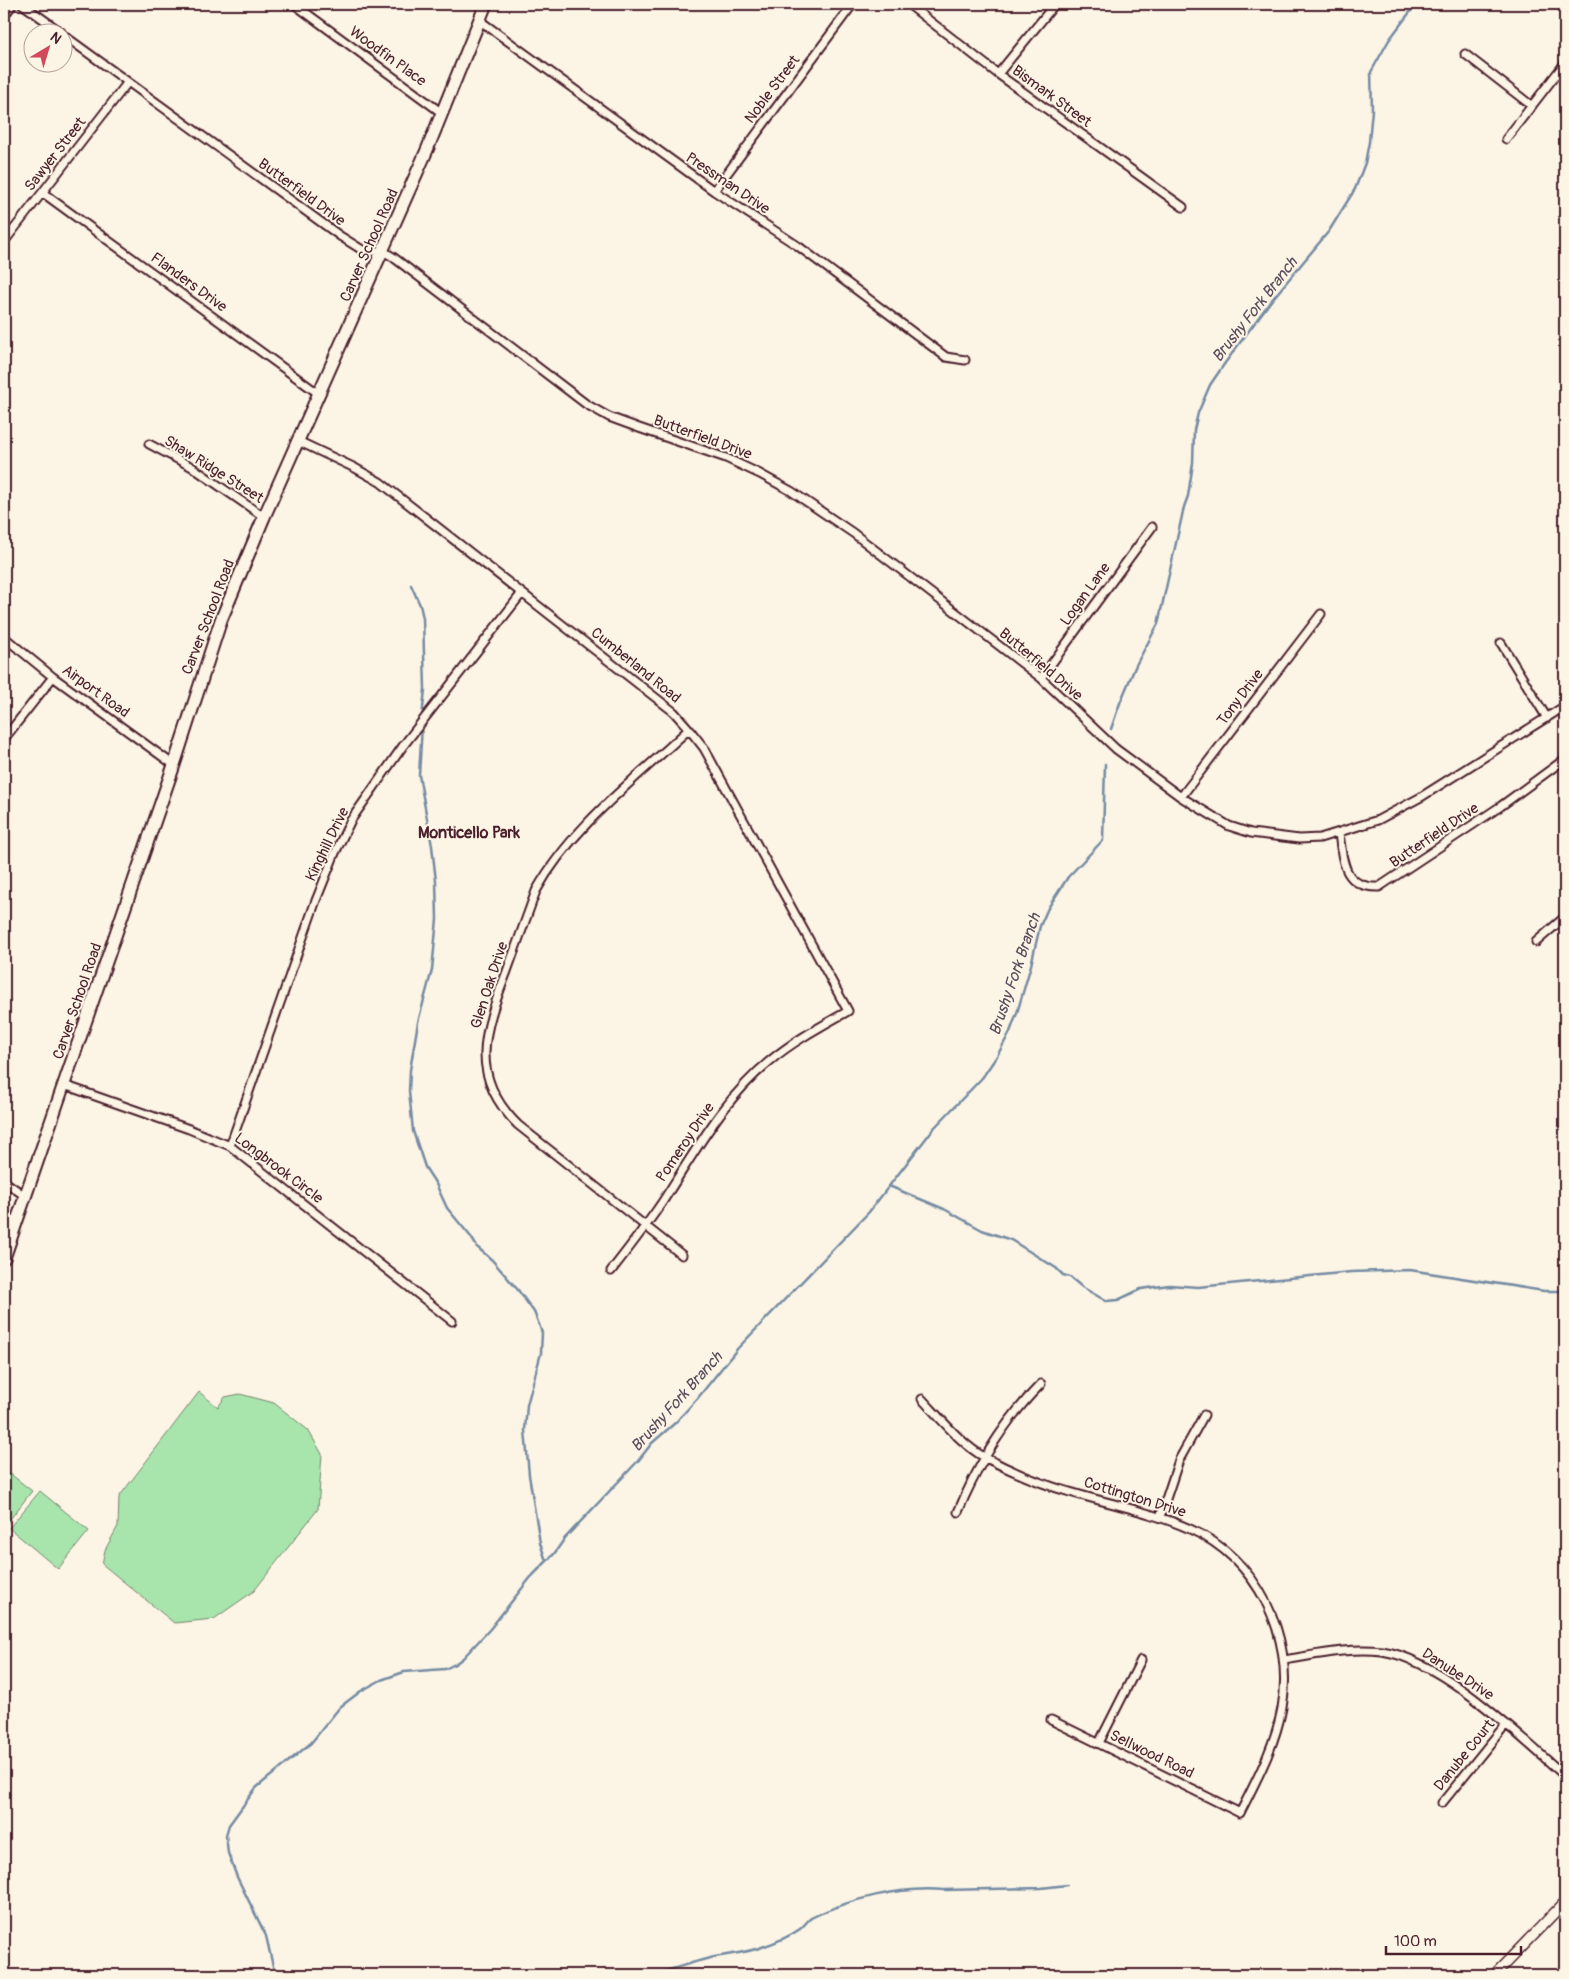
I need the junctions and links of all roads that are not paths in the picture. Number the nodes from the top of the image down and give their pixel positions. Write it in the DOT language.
graph roads {
  1 [pos="13,4"];
  2 [pos="22,4"];
  3 [pos="294,4"];
  4 [pos="486,4"];
  5 [pos="853,4"];
  6 [pos="908,4"];
  7 [pos="1054,4"];
  8 [pos="4,16"];
  9 [pos="479,20"];
  10 [pos="47,22"];
  11 [pos="72,40"];
  12 [pos="1466,54"];
  13 [pos="1565,63"];
  14 [pos="998,74"];
  15 [pos="128,82"];
  16 [pos="1532,106"];
  17 [pos="442,113"];
  18 [pos="1506,139"];
  19 [pos="714,191"];
  20 [pos="43,193"];
  21 [pos="1183,207"];
  22 [pos="4,242"];
  23 [pos="383,251"];
  24 [pos="965,360"];
  25 [pos="319,394"];
  26 [pos="298,442"];
  27 [pos="149,444"];
  28 [pos="264,517"];
  29 [pos="1152,527"];
  30 [pos="522,593"];
  31 [pos="1321,614"];
  32 [pos="4,637"];
  33 [pos="1501,643"];
  34 [pos="53,677"];
  35 [pos="1041,678"];
  36 [pos="1565,706"];
  37 [pos="1547,718"];
  38 [pos="689,729"];
  39 [pos="4,739"];
  40 [pos="1565,760"];
  41 [pos="174,765"];
  42 [pos="1181,797"];
  43 [pos="1339,833"];
  44 [pos="1565,916"];
  45 [pos="1536,942"];
  46 [pos="848,1011"];
  47 [pos="64,1085"];
  48 [pos="230,1146"];
  49 [pos="4,1181"];
  50 [pos="25,1196"];
  51 [pos="645,1226"];
  52 [pos="682,1255"];
  53 [pos="4,1258"];
  54 [pos="611,1271"];
  55 [pos="452,1321"];
  56 [pos="1041,1384"];
  57 [pos="922,1399"];
  58 [pos="1204,1415"];
  59 [pos="984,1457"];
  60 [pos="958,1512"];
  61 [pos="1160,1517"];
  62 [pos="1141,1660"];
  63 [pos="1284,1660"];
  64 [pos="1051,1720"];
  65 [pos="1506,1724"];
  66 [pos="1099,1743"];
  67 [pos="1565,1776"];
  68 [pos="1442,1803"];
  69 [pos="1240,1813"];
  70 [pos="1565,1902"];
  71 [pos="1494,1975"];
  1 -- 8 [label="street"];
  2 -- 10 [label="street, Butterfield Drive"];
  3 -- 17 [label="street, Woodfin Place"];
  4 -- 9 [label="main road, Carver School Road"];
  5 -- 19 [label="street, Noble Street"];
  6 -- 14 [label="street, Bismark Street"];
  7 -- 14 [label="street"];
  9 -- 17 [label="main road, Carver School Road"];
  9 -- 19 [label="street, Pressman Drive"];
  11 -- 15 [label="street, Butterfield Drive"];
  12 -- 16 [label="street"];
  13 -- 16 [label="street"];
  14 -- 21 [label="street, Bismark Street"];
  15 -- 20 [label="street, Sawyer Street"];
  15 -- 23 [label="street, Butterfield Drive"];
  16 -- 18 [label="street"];
  17 -- 23 [label="main road, Carver School Road"];
  19 -- 24 [label="street, Pressman Drive"];
  20 -- 22 [label="street, Sawyer Street"];
  20 -- 25 [label="street, Flanders Drive"];
  23 -- 25 [label="main road, Carver School Road"];
  23 -- 35 [label="street, Butterfield Drive"];
  25 -- 26 [label="main road, Carver School Road"];
  26 -- 28 [label="main road, Carver School Road"];
  26 -- 30 [label="street, Cumberland Road"];
  27 -- 28 [label="street, Shaw Ridge Street"];
  28 -- 41 [label="main road, Carver School Road"];
  29 -- 35 [label="street, Logan Lane"];
  30 -- 38 [label="street, Cumberland Road"];
  30 -- 48 [label="street, Kinghill Drive"];
  31 -- 42 [label="street, Tony Drive"];
  32 -- 34 [label="street, Airport Road"];
  33 -- 37 [label="street"];
  34 -- 39 [label="street"];
  34 -- 41 [label="street, Airport Road"];
  35 -- 42 [label="street, Butterfield Drive"];
  36 -- 37 [label="street, Butterfield Drive"];
  37 -- 43 [label="street, Butterfield Drive"];
  38 -- 46 [label="street, Cumberland Road"];
  38 -- 51 [label="street, Glen Oak Drive"];
  40 -- 43 [label="street, Butterfield Drive"];
  41 -- 47 [label="main road, Carver School Road"];
  42 -- 43 [label="street, Butterfield Drive"];
  44 -- 45 [label="street"];
  46 -- 51 [label="street, Pomeroy Drive"];
  47 -- 48 [label="street, Longbrook Circle"];
  47 -- 50 [label="main road, Carver School Road"];
  48 -- 55 [label="street, Longbrook Circle"];
  49 -- 50 [label="street"];
  50 -- 53 [label="main road, Carver School Road"];
  51 -- 52 [label="street, Glen Oak Drive"];
  51 -- 54 [label="street, Pomeroy Drive"];
  56 -- 59 [label="street"];
  57 -- 59 [label="street, Cottington Drive"];
  58 -- 61 [label="street"];
  59 -- 60 [label="street"];
  59 -- 61 [label="street, Cottington Drive"];
  61 -- 63 [label="street, Cottington Drive"];
  62 -- 66 [label="street"];
  63 -- 65 [label="street, Danube Drive"];
  63 -- 69 [label="street, Cottington Drive"];
  64 -- 66 [label="street, Sellwood Road"];
  65 -- 67 [label="street, Danube Drive"];
  65 -- 68 [label="street, Danube Court"];
  66 -- 69 [label="street, Sellwood Road"];
  70 -- 71 [label="street"];
}
